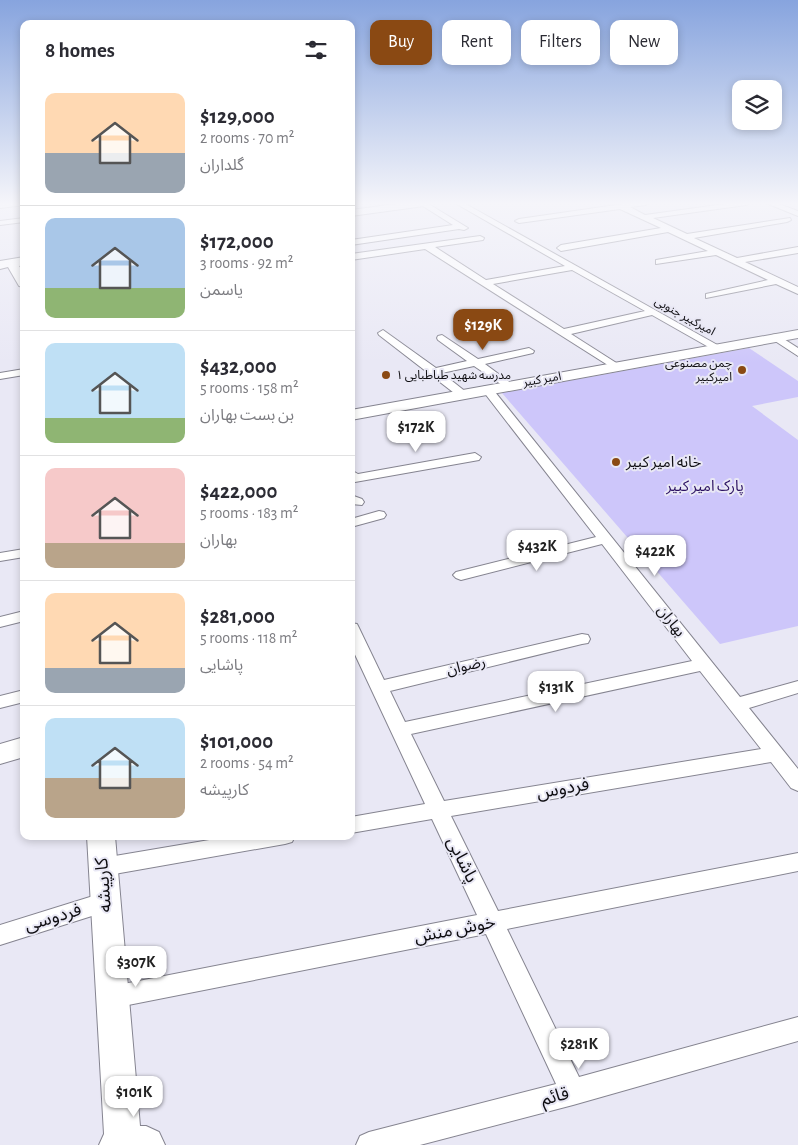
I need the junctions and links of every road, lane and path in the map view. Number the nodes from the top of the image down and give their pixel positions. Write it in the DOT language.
graph roads {
  1 [pos="443,256"];
  2 [pos="554,256"];
  3 [pos="691,256"];
  4 [pos="726,256"];
  5 [pos="762,256"];
  6 [pos="736,261"];
  7 [pos="659,262"];
  8 [pos="12,263"];
  9 [pos="573,267"];
  10 [pos="20,276"];
  11 [pos="777,281"];
  12 [pos="485,283"];
  13 [pos="793,286"];
  14 [pos="798,291"];
  15 [pos="709,296"];
  16 [pos="654,312"];
  17 [pos="383,333"];
  18 [pos="562,333"];
  19 [pos="798,334"];
  20 [pos="776,337"];
  21 [pos="442,338"];
  22 [pos="716,348"];
  23 [pos="529,351"];
  24 [pos="798,352"];
  25 [pos="477,363"];
  26 [pos="614,366"];
  27 [pos="434,372"];
  28 [pos="20,373"];
  29 [pos="0,376"];
  30 [pos="508,386"];
  31 [pos="487,389"];
  32 [pos="462,394"];
  33 [pos="355,414"];
  34 [pos="475,457"];
  35 [pos="355,478"];
  36 [pos="379,514"];
  37 [pos="355,523"];
  38 [pos="606,539"];
  39 [pos="20,554"];
  40 [pos="0,557"];
  41 [pos="461,575"];
  42 [pos="20,617"];
  43 [pos="0,622"];
  44 [pos="355,636"];
  45 [pos="582,639"];
  46 [pos="705,664"];
  47 [pos="379,687"];
  48 [pos="798,687"];
  49 [pos="20,697"];
  50 [pos="0,702"];
  51 [pos="736,705"];
  52 [pos="400,730"];
  53 [pos="20,749"];
  54 [pos="0,754"];
  55 [pos="786,760"];
  56 [pos="798,783"];
  57 [pos="438,810"];
  58 [pos="355,824"];
  59 [pos="239,840"];
  60 [pos="102,852"];
  61 [pos="798,862"];
  62 [pos="106,902"];
  63 [pos="492,923"];
  64 [pos="0,935"];
  65 [pos="112,997"];
  66 [pos="798,1029"];
  67 [pos="573,1092"];
  68 [pos="129,1145"];
  69 [pos="368,1145"];
  1 -- 12 [label="street"];
  2 -- 9 [label="street, امیرکبیر جنوبی"];
  3 -- 7 [label="street"];
  4 -- 6 [label="street"];
  5 -- 6 [label="street"];
  6 -- 11 [label="street"];
  8 -- 10 [label="main road"];
  9 -- 12 [label="street"];
  9 -- 16 [label="street, امیرکبیر جنوبی"];
  11 -- 13 [label="street"];
  11 -- 15 [label="street"];
  12 -- 18 [label="street"];
  13 -- 14 [label="street"];
  16 -- 18 [label="street"];
  16 -- 22 [label="street, امیرکبیر جنوبی"];
  17 -- 27 [label="street"];
  18 -- 26 [label="street"];
  19 -- 20 [label="main road, امیر کبیر"];
  20 -- 22 [label="main road, امیر کبیر"];
  20 -- 24 [label="street"];
  21 -- 25 [label="street"];
  22 -- 26 [label="main road, امیر کبیر"];
  23 -- 25 [label="street"];
  25 -- 27 [label="street"];
  25 -- 30 [label="street"];
  26 -- 30 [label="main road, امیر کبیر"];
  27 -- 32 [label="street"];
  28 -- 29 [label="street"];
  30 -- 31 [label="main road, امیر کبیر"];
  31 -- 32 [label="main road, امیر کبیر"];
  31 -- 38 [label="street, بهاران"];
  32 -- 33 [label="main road, امیر کبیر"];
  34 -- 35 [label="street"];
  36 -- 37 [label="street"];
  38 -- 41 [label="street"];
  38 -- 46 [label="street, بهاران"];
  39 -- 40 [label="street"];
  42 -- 43 [label="street"];
  44 -- 47 [label="street, پاشایی"];
  45 -- 47 [label="street, رضوان"];
  46 -- 51 [label="street, بهاران"];
  46 -- 52 [label="street"];
  47 -- 52 [label="street, پاشایی"];
  48 -- 51 [label="street"];
  49 -- 50 [label="street"];
  51 -- 55 [label="street, بهاران"];
  52 -- 57 [label="street, پاشایی"];
  53 -- 54 [label="main road"];
  55 -- 56 [label="street, بهاران"];
  55 -- 57 [label="street, فردوس"];
  57 -- 58 [label="street, فردوس"];
  57 -- 63 [label="street, پاشایی"];
  59 -- 60 [label="street"];
  60 -- 62 [label="main road, کارپیشه"];
  61 -- 63 [label="street, خوش منش"];
  62 -- 64 [label="street, فردوسی"];
  62 -- 65 [label="main road, کارپیشه"];
  63 -- 65 [label="street, خوش منش"];
  63 -- 67 [label="street, پاشایی"];
  65 -- 68 [label="main road, کارپیشه"];
  66 -- 67 [label="street, قائم"];
  67 -- 69 [label="street, قائم"];
}
